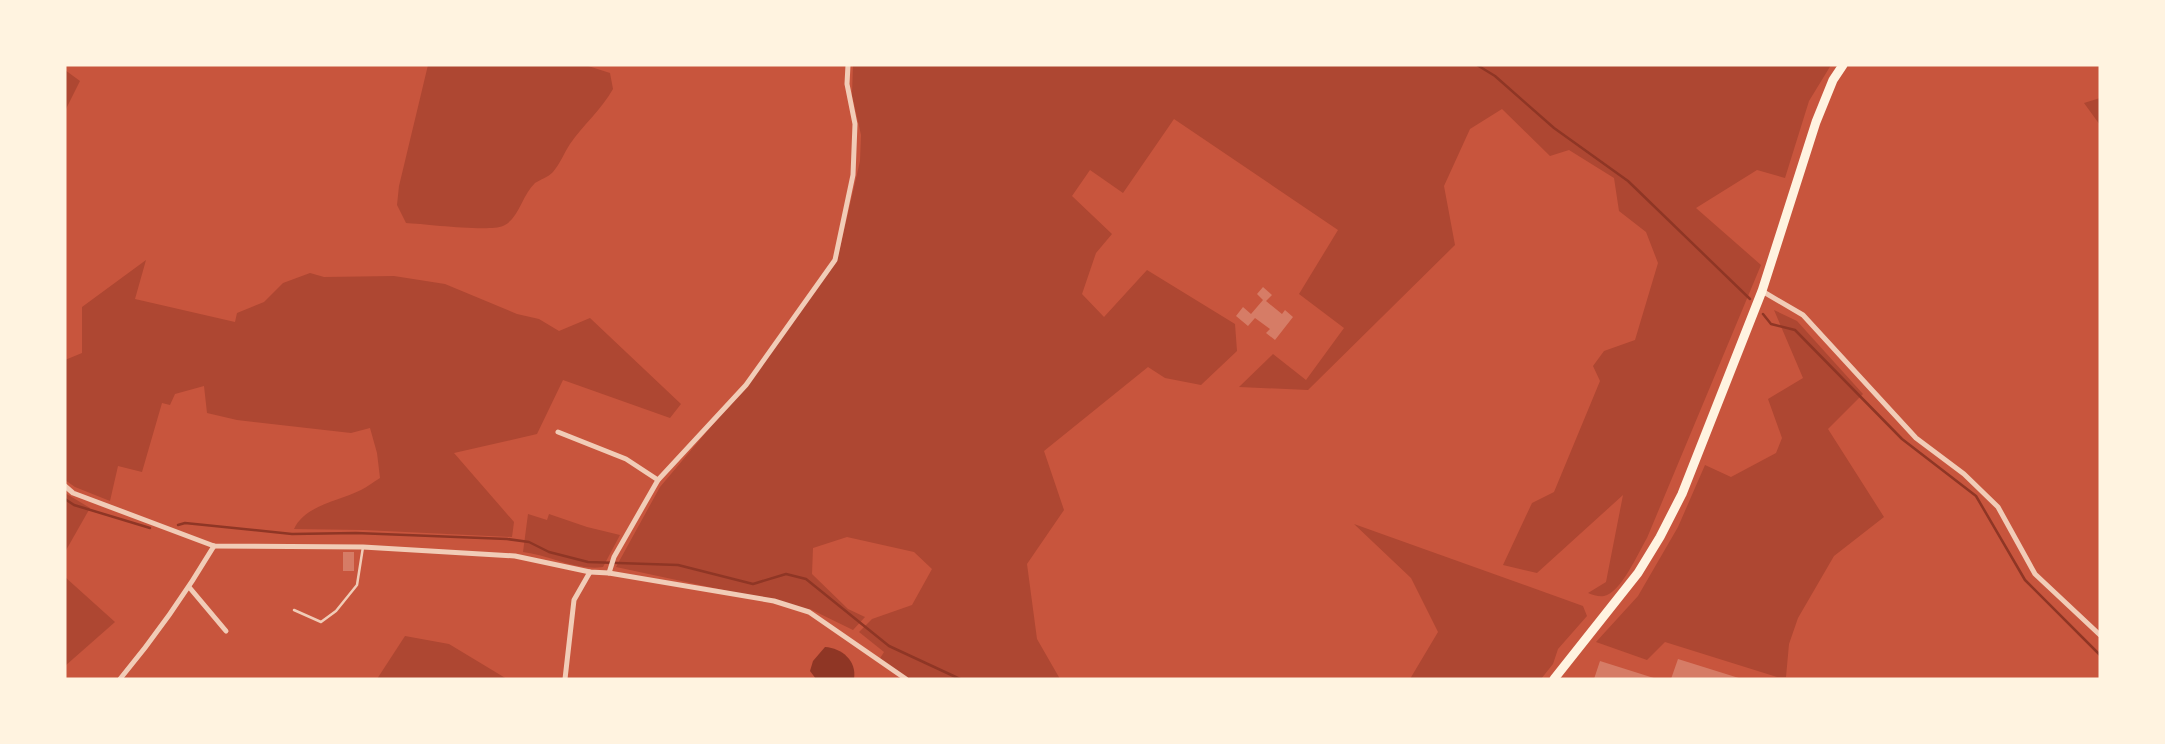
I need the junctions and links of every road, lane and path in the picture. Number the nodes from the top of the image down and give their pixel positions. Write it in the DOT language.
graph roads {
  1 [pos="848,65"];
  2 [pos="1843,65"];
  3 [pos="1762,291"];
  4 [pos="558,432"];
  5 [pos="658,480"];
  6 [pos="65,486"];
  7 [pos="214,546"];
  8 [pos="363,547"];
  9 [pos="590,572"];
  10 [pos="609,573"];
  11 [pos="189,587"];
  12 [pos="293,610"];
  13 [pos="226,631"];
  14 [pos="2100,635"];
  15 [pos="120,679"];
  16 [pos="565,679"];
  17 [pos="906,679"];
  18 [pos="1554,679"];
  1 -- 5 [label="street"];
  2 -- 3 [label="highway"];
  3 -- 14 [label="street"];
  3 -- 18 [label="highway"];
  4 -- 5 [label="street"];
  5 -- 10 [label="street"];
  6 -- 7 [label="street"];
  7 -- 8 [label="street"];
  7 -- 11 [label="street"];
  8 -- 9 [label="street"];
  8 -- 12 [label="lane"];
  9 -- 10 [label="street"];
  9 -- 16 [label="street"];
  10 -- 17 [label="street"];
  11 -- 13 [label="street"];
  11 -- 15 [label="street"];
}
